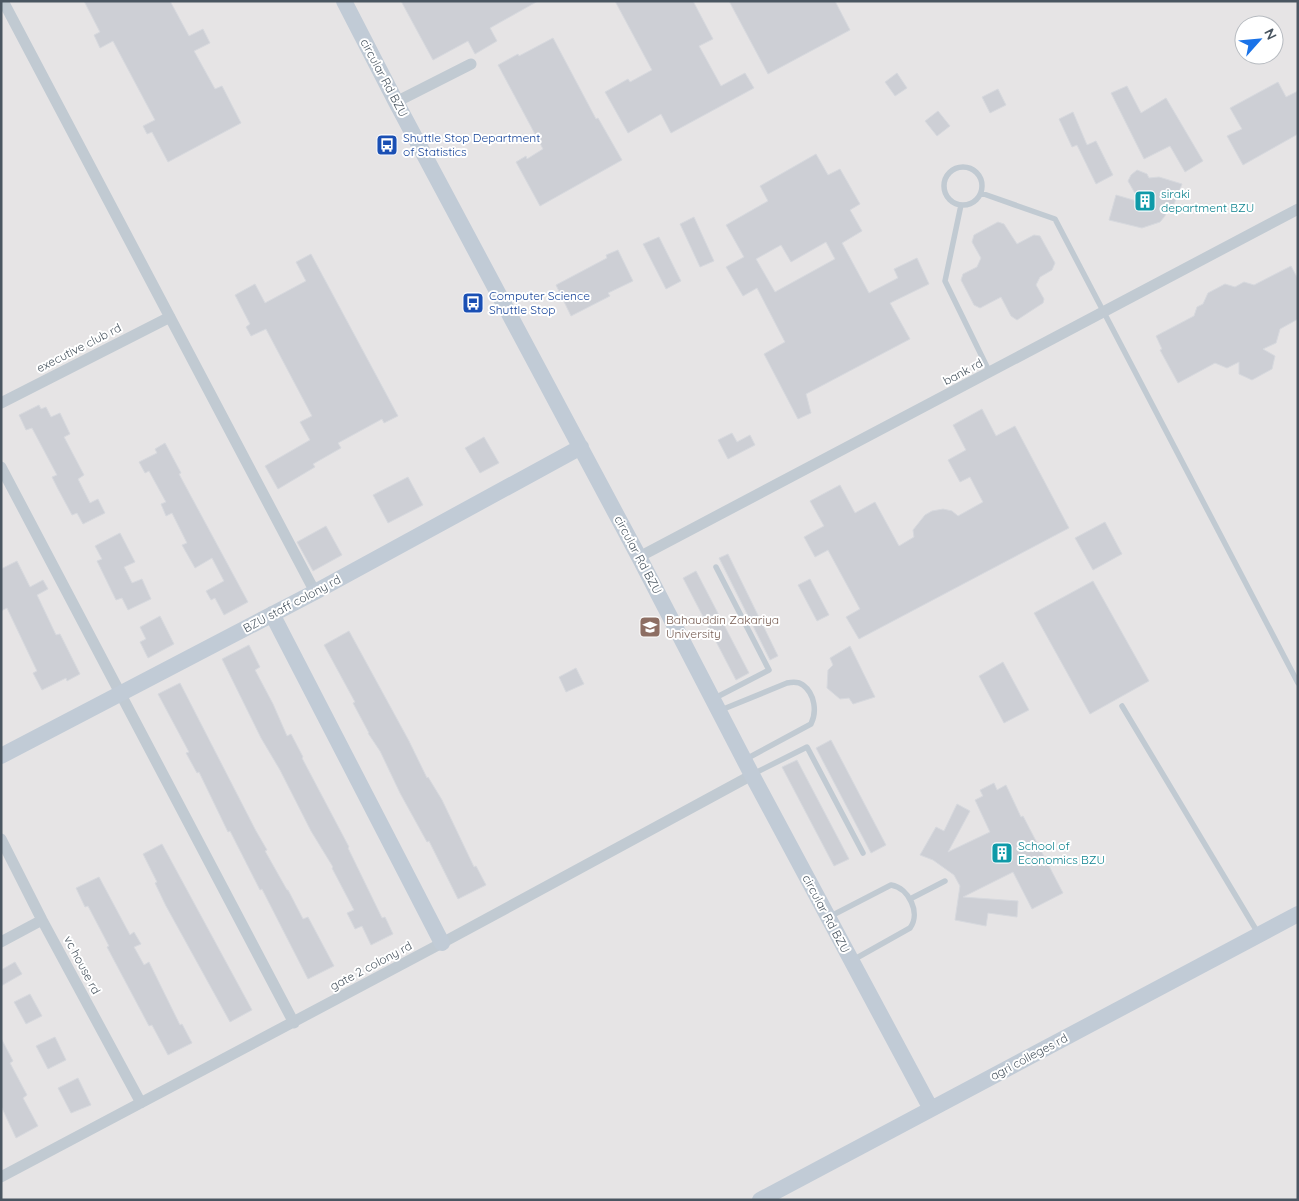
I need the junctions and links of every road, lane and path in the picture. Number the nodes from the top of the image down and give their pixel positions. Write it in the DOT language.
graph roads {
  1 [pos="3,1"];
  2 [pos="344,1"];
  3 [pos="471,64"];
  4 [pos="396,102"];
  5 [pos="981,193"];
  6 [pos="961,205"];
  7 [pos="1298,209"];
  8 [pos="1103,312"];
  9 [pos="170,317"];
  10 [pos="990,373"];
  11 [pos="1,404"];
  12 [pos="581,447"];
  13 [pos="1,467"];
  14 [pos="639,557"];
  15 [pos="716,567"];
  16 [pos="315,592"];
  17 [pos="272,614"];
  18 [pos="1298,683"];
  19 [pos="121,694"];
  20 [pos="716,705"];
  21 [pos="1122,706"];
  22 [pos="1,756"];
  23 [pos="744,760"];
  24 [pos="752,775"];
  25 [pos="1,840"];
  26 [pos="863,854"];
  27 [pos="945,881"];
  28 [pos="910,899"];
  29 [pos="1298,914"];
  30 [pos="828,917"];
  31 [pos="42,920"];
  32 [pos="1259,935"];
  33 [pos="1,942"];
  34 [pos="442,943"];
  35 [pos="851,961"];
  36 [pos="294,1022"];
  37 [pos="141,1103"];
  38 [pos="931,1109"];
  39 [pos="2,1176"];
  40 [pos="760,1200"];
  1 -- 9 [label="street"];
  2 -- 4 [label="street, circular Rd BZU"];
  3 -- 4 [label="street"];
  4 -- 12 [label="street, circular Rd BZU"];
  5 -- 6 [label="lane"];
  5 -- 6 [label="lane"];
  5 -- 8 [label="lane"];
  6 -- 10 [label="lane"];
  7 -- 8 [label="street, bank rd"];
  8 -- 10 [label="street, bank rd"];
  8 -- 18 [label="lane"];
  9 -- 11 [label="street, executive club rd"];
  9 -- 16 [label="street"];
  10 -- 14 [label="street, bank rd"];
  12 -- 14 [label="street, circular Rd BZU"];
  12 -- 16 [label="street, BZU staff colony rd"];
  13 -- 19 [label="street"];
  14 -- 20 [label="street, circular Rd BZU"];
  15 -- 20 [label="lane"];
  16 -- 17 [label="street, BZU staff colony rd"];
  17 -- 19 [label="street, BZU staff colony rd"];
  17 -- 34 [label="street"];
  19 -- 22 [label="street, BZU staff colony rd"];
  19 -- 36 [label="street"];
  20 -- 23 [label="street, circular Rd BZU"];
  20 -- 23 [label="lane"];
  21 -- 32 [label="lane"];
  23 -- 24 [label="street, circular Rd BZU"];
  24 -- 26 [label="lane"];
  24 -- 30 [label="street, circular Rd BZU"];
  24 -- 34 [label="street, gate 2 colony rd"];
  25 -- 31 [label="street, vc house rd"];
  27 -- 28 [label="lane"];
  28 -- 30 [label="lane"];
  28 -- 35 [label="lane"];
  29 -- 32 [label="street, agri colleges rd"];
  30 -- 35 [label="street, circular Rd BZU"];
  31 -- 33 [label="street"];
  31 -- 37 [label="street, vc house rd"];
  32 -- 38 [label="street, agri colleges rd"];
  34 -- 36 [label="street, gate 2 colony rd"];
  35 -- 38 [label="street, circular Rd BZU"];
  36 -- 37 [label="street, gate 2 colony rd"];
  37 -- 39 [label="street, gate 2 colony rd"];
  38 -- 40 [label="street, agri colleges rd"];
}
